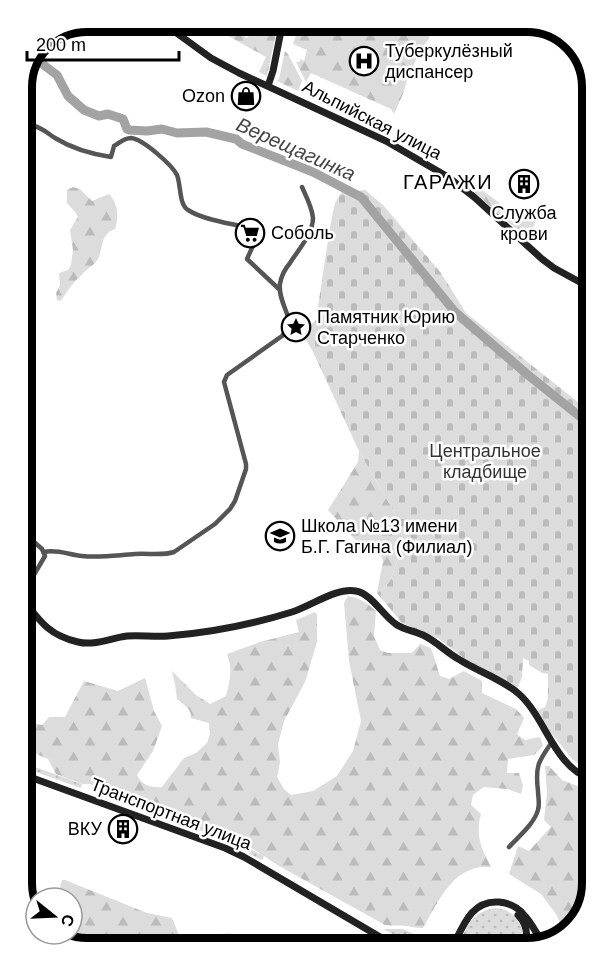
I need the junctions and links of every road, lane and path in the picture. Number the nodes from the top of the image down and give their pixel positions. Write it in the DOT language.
graph roads {
  1 [pos="175,32"];
  2 [pos="281,32"];
  3 [pos="268,86"];
  4 [pos="32,120"];
  5 [pos="34,126"];
  6 [pos="32,133"];
  7 [pos="302,187"];
  8 [pos="582,283"];
  9 [pos="280,290"];
  10 [pos="32,541"];
  11 [pos="44,552"];
  12 [pos="32,579"];
  13 [pos="32,611"];
  14 [pos="552,742"];
  15 [pos="582,776"];
  16 [pos="32,778"];
  17 [pos="509,847"];
  18 [pos="492,902"];
  19 [pos="379,937"];
  20 [pos="540,937"];
  21 [pos="457,938"];
  22 [pos="525,938"];
  1 -- 3 [label="street, Альпийская улица"];
  2 -- 3 [label="street"];
  3 -- 8 [label="street, Альпийская улица"];
  4 -- 5 [label="street"];
  5 -- 6 [label="street"];
  5 -- 9 [label="street"];
  7 -- 9 [label="street"];
  9 -- 11 [label="street"];
  10 -- 11 [label="street"];
  11 -- 12 [label="street"];
  13 -- 14 [label="street"];
  14 -- 15 [label="street"];
  14 -- 17 [label="street"];
  16 -- 19 [label="street, Транспортная улица"];
  18 -- 20 [label="street"];
  18 -- 21 [label="street"];
  18 -- 22 [label="street"];
}
